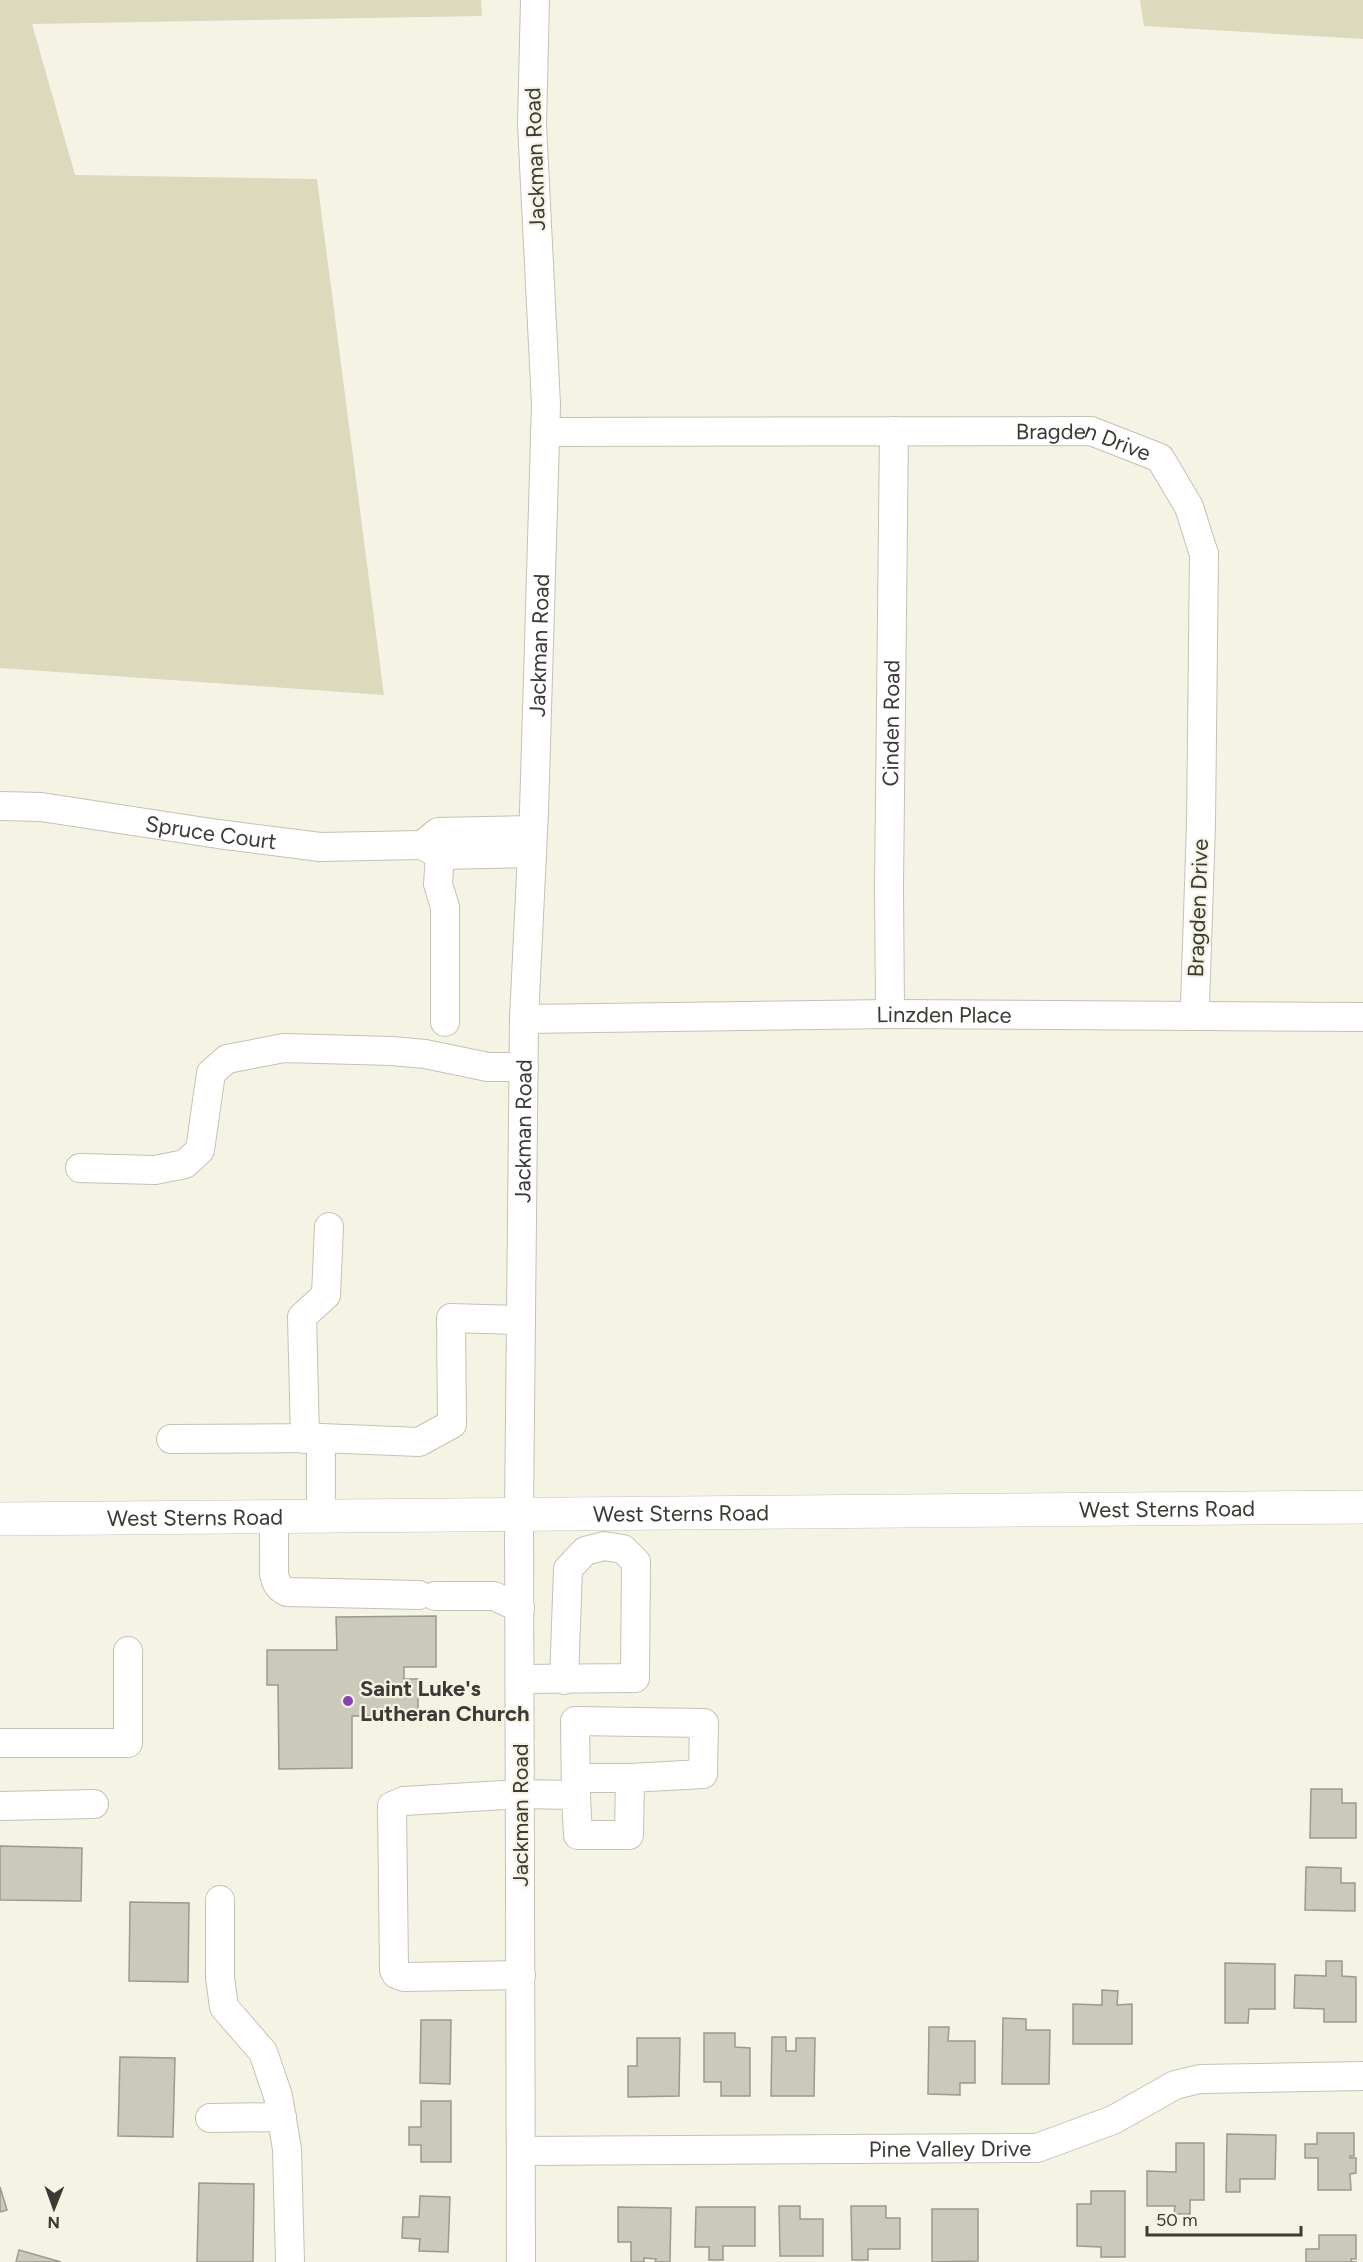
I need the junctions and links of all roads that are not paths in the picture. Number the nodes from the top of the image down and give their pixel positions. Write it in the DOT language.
graph roads {
  1 [pos="535,0"];
  2 [pos="894,431"];
  3 [pos="545,432"];
  4 [pos="0,806"];
  5 [pos="533,841"];
  6 [pos="431,850"];
  7 [pos="890,1014"];
  8 [pos="1198,1016"];
  9 [pos="1363,1017"];
  10 [pos="524,1019"];
  11 [pos="445,1022"];
  12 [pos="524,1067"];
  13 [pos="80,1168"];
  14 [pos="329,1227"];
  15 [pos="521,1320"];
  16 [pos="171,1438"];
  17 [pos="313,1439"];
  18 [pos="1363,1507"];
  19 [pos="519,1514"];
  20 [pos="321,1516"];
  21 [pos="274,1517"];
  22 [pos="0,1520"];
  23 [pos="519,1608"];
  24 [pos="128,1651"];
  25 [pos="520,1679"];
  26 [pos="564,1680"];
  27 [pos="0,1743"];
  28 [pos="630,1778"];
  29 [pos="576,1786"];
  30 [pos="520,1794"];
  31 [pos="94,1804"];
  32 [pos="0,1806"];
  33 [pos="220,1900"];
  34 [pos="520,1975"];
  35 [pos="1363,2076"];
  36 [pos="282,2117"];
  37 [pos="210,2118"];
  38 [pos="521,2151"];
  39 [pos="290,2262"];
  40 [pos="521,2262"];
  1 -- 3 [label="street, Jackman Road"];
  2 -- 3 [label="street, Bragden Drive"];
  2 -- 7 [label="street, Cinden Road"];
  2 -- 8 [label="street, Bragden Drive"];
  3 -- 5 [label="street, Jackman Road"];
  4 -- 6 [label="street, Spruce Court"];
  5 -- 6 [label="street, Spruce Court"];
  5 -- 10 [label="street, Jackman Road"];
  6 -- 11 [label="street"];
  7 -- 8 [label="street, Linzden Place"];
  7 -- 10 [label="street, Linzden Place"];
  8 -- 9 [label="street, Linzden Place"];
  10 -- 12 [label="street, Jackman Road"];
  12 -- 13 [label="street"];
  12 -- 15 [label="street, Jackman Road"];
  14 -- 17 [label="street"];
  15 -- 17 [label="street"];
  15 -- 19 [label="street, Jackman Road"];
  16 -- 17 [label="street"];
  17 -- 20 [label="street"];
  18 -- 19 [label="main road, West Sterns Road"];
  19 -- 20 [label="main road, West Sterns Road"];
  19 -- 23 [label="street, Jackman Road"];
  20 -- 21 [label="main road, West Sterns Road"];
  21 -- 22 [label="main road, West Sterns Road"];
  21 -- 23 [label="street"];
  23 -- 25 [label="street, Jackman Road"];
  24 -- 27 [label="street"];
  25 -- 26 [label="street"];
  25 -- 30 [label="street, Jackman Road"];
  26 -- 26 [label="street"];
  28 -- 29 [label="street"];
  28 -- 29 [label="street"];
  28 -- 29 [label="street"];
  29 -- 30 [label="street"];
  30 -- 34 [label="street, Jackman Road"];
  30 -- 34 [label="street"];
  31 -- 32 [label="street"];
  33 -- 36 [label="street"];
  34 -- 38 [label="street, Jackman Road"];
  35 -- 38 [label="street, Pine Valley Drive"];
  36 -- 37 [label="street"];
  36 -- 39 [label="street"];
  38 -- 40 [label="street, Jackman Road"];
}
